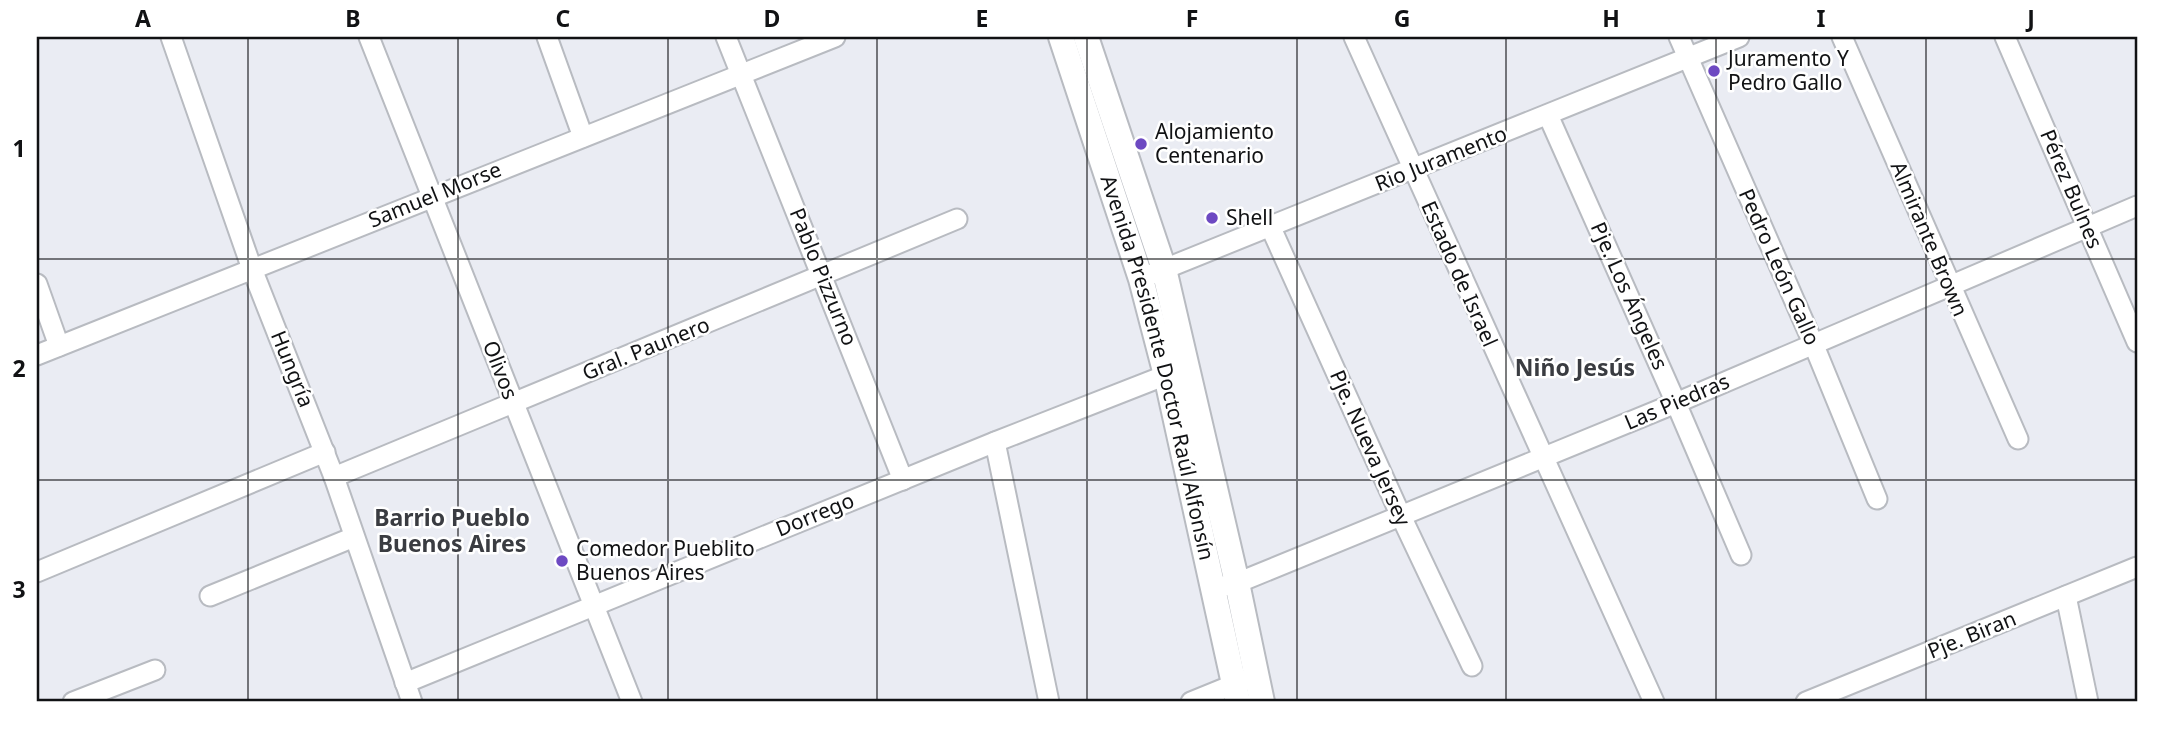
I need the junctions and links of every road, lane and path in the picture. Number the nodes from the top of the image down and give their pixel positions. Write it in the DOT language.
graph roads {
  1 [pos="171,37"];
  2 [pos="369,37"];
  3 [pos="547,37"];
  4 [pos="726,37"];
  5 [pos="835,37"];
  6 [pos="1061,37"];
  7 [pos="1086,37"];
  8 [pos="1354,37"];
  9 [pos="1679,37"];
  10 [pos="1739,37"];
  11 [pos="1842,37"];
  12 [pos="2005,37"];
  13 [pos="1688,59"];
  14 [pos="742,75"];
  15 [pos="1548,115"];
  16 [pos="583,137"];
  17 [pos="1413,171"];
  18 [pos="432,196"];
  19 [pos="2137,206"];
  20 [pos="957,219"];
  21 [pos="2088,227"];
  22 [pos="1271,228"];
  23 [pos="252,269"];
  24 [pos="1153,274"];
  25 [pos="823,277"];
  26 [pos="37,284"];
  27 [pos="1949,286"];
  28 [pos="2137,342"];
  29 [pos="1812,343"];
  30 [pos="59,346"];
  31 [pos="37,355"];
  32 [pos="1177,371"];
  33 [pos="1676,403"];
  34 [pos="513,404"];
  35 [pos="2018,439"];
  36 [pos="995,442"];
  37 [pos="325,452"];
  38 [pos="1542,458"];
  39 [pos="334,477"];
  40 [pos="903,480"];
  41 [pos="1877,499"];
  42 [pos="1400,514"];
  43 [pos="354,537"];
  44 [pos="1741,555"];
  45 [pos="2137,567"];
  46 [pos="37,572"];
  47 [pos="1237,583"];
  48 [pos="1213,588"];
  49 [pos="210,596"];
  50 [pos="2066,596"];
  51 [pos="593,606"];
  52 [pos="1472,666"];
  53 [pos="155,670"];
  54 [pos="405,683"];
  55 [pos="1242,688"];
  56 [pos="73,702"];
  57 [pos="412,702"];
  58 [pos="632,702"];
  59 [pos="1049,702"];
  60 [pos="1191,702"];
  61 [pos="1262,702"];
  62 [pos="1654,702"];
  63 [pos="1806,702"];
  64 [pos="2088,702"];
  1 -- 23 [label="street, Hungría"];
  2 -- 18 [label="street, Olivos"];
  3 -- 16 [label="street"];
  4 -- 14 [label="street, Pablo Pizzurno"];
  5 -- 14 [label="street, Samuel Morse"];
  6 -- 24 [label="main road, Avenida Presidente Doctor Raúl Alfonsín"];
  7 -- 24 [label="main road, Avenida Presidente Doctor Raúl Alfonsín"];
  8 -- 17 [label="street, Estado de Israel"];
  9 -- 13 [label="street, Pedro León Gallo"];
  10 -- 13 [label="street, Rio Juramento"];
  11 -- 27 [label="street, Almirante Brown"];
  12 -- 21 [label="street, Pérez Bulnes"];
  13 -- 15 [label="street, Rio Juramento"];
  13 -- 29 [label="street, Pedro León Gallo"];
  14 -- 16 [label="street, Samuel Morse"];
  14 -- 25 [label="street, Pablo Pizzurno"];
  15 -- 17 [label="street, Rio Juramento"];
  15 -- 33 [label="street, Pje. Los Ángeles"];
  16 -- 18 [label="street, Samuel Morse"];
  17 -- 22 [label="street, Rio Juramento"];
  17 -- 38 [label="street, Estado de Israel"];
  18 -- 23 [label="street, Samuel Morse"];
  18 -- 34 [label="street, Olivos"];
  19 -- 21 [label="street, Las Piedras"];
  20 -- 25 [label="street, Gral. Paunero"];
  21 -- 27 [label="street, Las Piedras"];
  21 -- 28 [label="street, Pérez Bulnes"];
  22 -- 24 [label="street, Rio Juramento"];
  22 -- 42 [label="street, Pje. Nueva Jersey"];
  23 -- 30 [label="street, Samuel Morse"];
  23 -- 37 [label="street, Hungría"];
  24 -- 32 [label="main road, Avenida Presidente Doctor Raúl Alfonsín"];
  25 -- 34 [label="street, Gral. Paunero"];
  25 -- 40 [label="street, Pablo Pizzurno"];
  26 -- 30 [label="street"];
  27 -- 29 [label="street, Las Piedras"];
  27 -- 35 [label="street, Almirante Brown"];
  29 -- 33 [label="street, Las Piedras"];
  29 -- 41 [label="street, Pedro León Gallo"];
  30 -- 31 [label="street, Samuel Morse"];
  32 -- 36 [label="street, Dorrego"];
  32 -- 47 [label="main road, Avenida Presidente Doctor Raúl Alfonsín"];
  32 -- 48 [label="main road, Avenida Presidente Doctor Raúl Alfonsín"];
  33 -- 38 [label="street, Las Piedras"];
  33 -- 44 [label="street, Pje. Los Ángeles"];
  34 -- 39 [label="street, Gral. Paunero"];
  34 -- 51 [label="street, Olivos"];
  36 -- 40 [label="street, Dorrego"];
  36 -- 59 [label="street"];
  37 -- 39 [label="street, Hungría"];
  37 -- 46 [label="street"];
  38 -- 42 [label="street, Las Piedras"];
  38 -- 62 [label="street, Estado de Israel"];
  39 -- 43 [label="street, Hungría"];
  40 -- 51 [label="street, Dorrego"];
  42 -- 47 [label="street, Las Piedras"];
  42 -- 52 [label="street, Pje. Nueva Jersey"];
  43 -- 49 [label="street"];
  43 -- 54 [label="street, Hungría"];
  45 -- 50 [label="street, Pje. Biran"];
  47 -- 48 [label="street, Las Piedras"];
  47 -- 55 [label="main road, Avenida Presidente Doctor Raúl Alfonsín"];
  48 -- 55 [label="main road, Avenida Presidente Doctor Raúl Alfonsín"];
  50 -- 63 [label="street, Pje. Biran"];
  50 -- 64 [label="street"];
  51 -- 54 [label="street, Dorrego"];
  51 -- 58 [label="street, Olivos"];
  53 -- 56 [label="street"];
  54 -- 57 [label="street, Hungría"];
  55 -- 60 [label="street"];
  55 -- 61 [label="main road, Avenida Presidente Doctor Raúl Alfonsín"];
}
